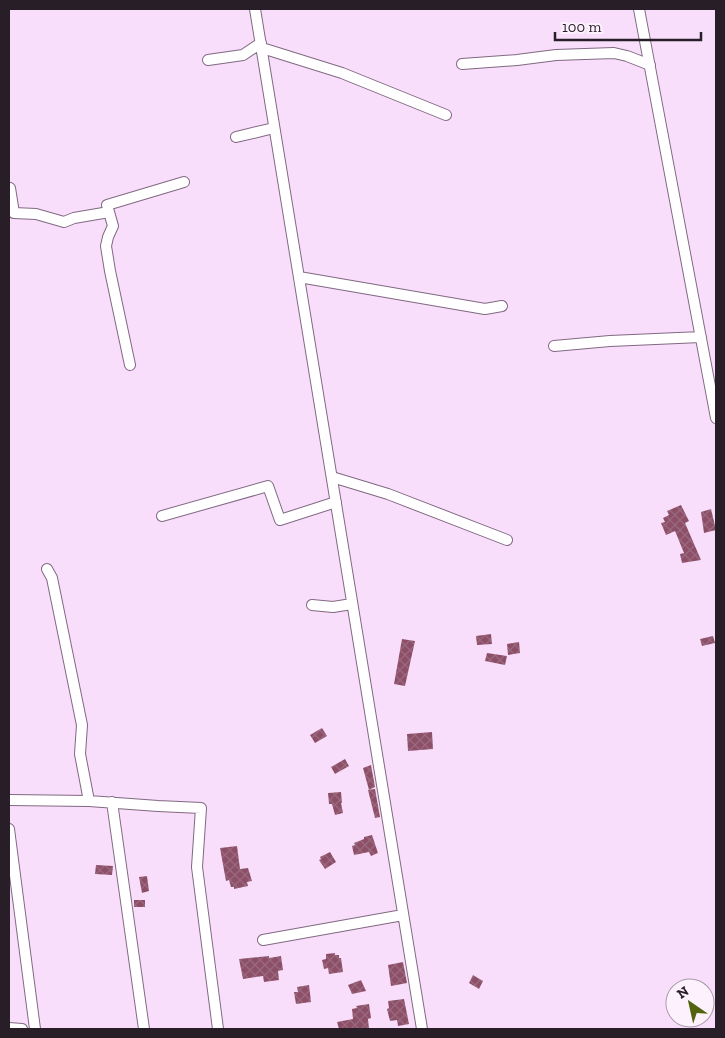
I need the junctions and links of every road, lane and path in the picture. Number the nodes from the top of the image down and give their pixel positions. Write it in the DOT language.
graph roads {
  1 [pos="255,9"];
  2 [pos="639,9"];
  3 [pos="261,46"];
  4 [pos="208,60"];
  5 [pos="462,64"];
  6 [pos="650,65"];
  7 [pos="446,115"];
  8 [pos="274,128"];
  9 [pos="236,137"];
  10 [pos="184,182"];
  11 [pos="10,188"];
  12 [pos="109,212"];
  13 [pos="299,277"];
  14 [pos="502,306"];
  15 [pos="701,337"];
  16 [pos="554,346"];
  17 [pos="130,365"];
  18 [pos="716,418"];
  19 [pos="332,477"];
  20 [pos="336,502"];
  21 [pos="162,516"];
  22 [pos="507,540"];
  23 [pos="47,569"];
  24 [pos="352,604"];
  25 [pos="312,605"];
  26 [pos="9,800"];
  27 [pos="89,800"];
  28 [pos="112,802"];
  29 [pos="9,829"];
  30 [pos="403,915"];
  31 [pos="263,940"];
  32 [pos="9,1028"];
  33 [pos="22,1029"];
  34 [pos="35,1029"];
  35 [pos="144,1029"];
  36 [pos="218,1029"];
  37 [pos="422,1029"];
  1 -- 3 [label="street"];
  2 -- 6 [label="street"];
  3 -- 4 [label="street"];
  3 -- 7 [label="street"];
  3 -- 8 [label="street"];
  5 -- 6 [label="street"];
  6 -- 15 [label="street"];
  8 -- 9 [label="street"];
  8 -- 13 [label="street"];
  10 -- 12 [label="street"];
  11 -- 12 [label="street"];
  12 -- 17 [label="street"];
  13 -- 14 [label="street"];
  13 -- 19 [label="street"];
  15 -- 16 [label="street"];
  15 -- 18 [label="street"];
  19 -- 20 [label="street"];
  19 -- 22 [label="street"];
  20 -- 21 [label="street"];
  20 -- 24 [label="street"];
  23 -- 27 [label="street"];
  24 -- 25 [label="street"];
  24 -- 30 [label="street"];
  26 -- 27 [label="street"];
  27 -- 28 [label="street"];
  28 -- 35 [label="street"];
  28 -- 36 [label="street"];
  29 -- 34 [label="street"];
  30 -- 31 [label="street"];
  30 -- 37 [label="street"];
  32 -- 33 [label="street"];
}
